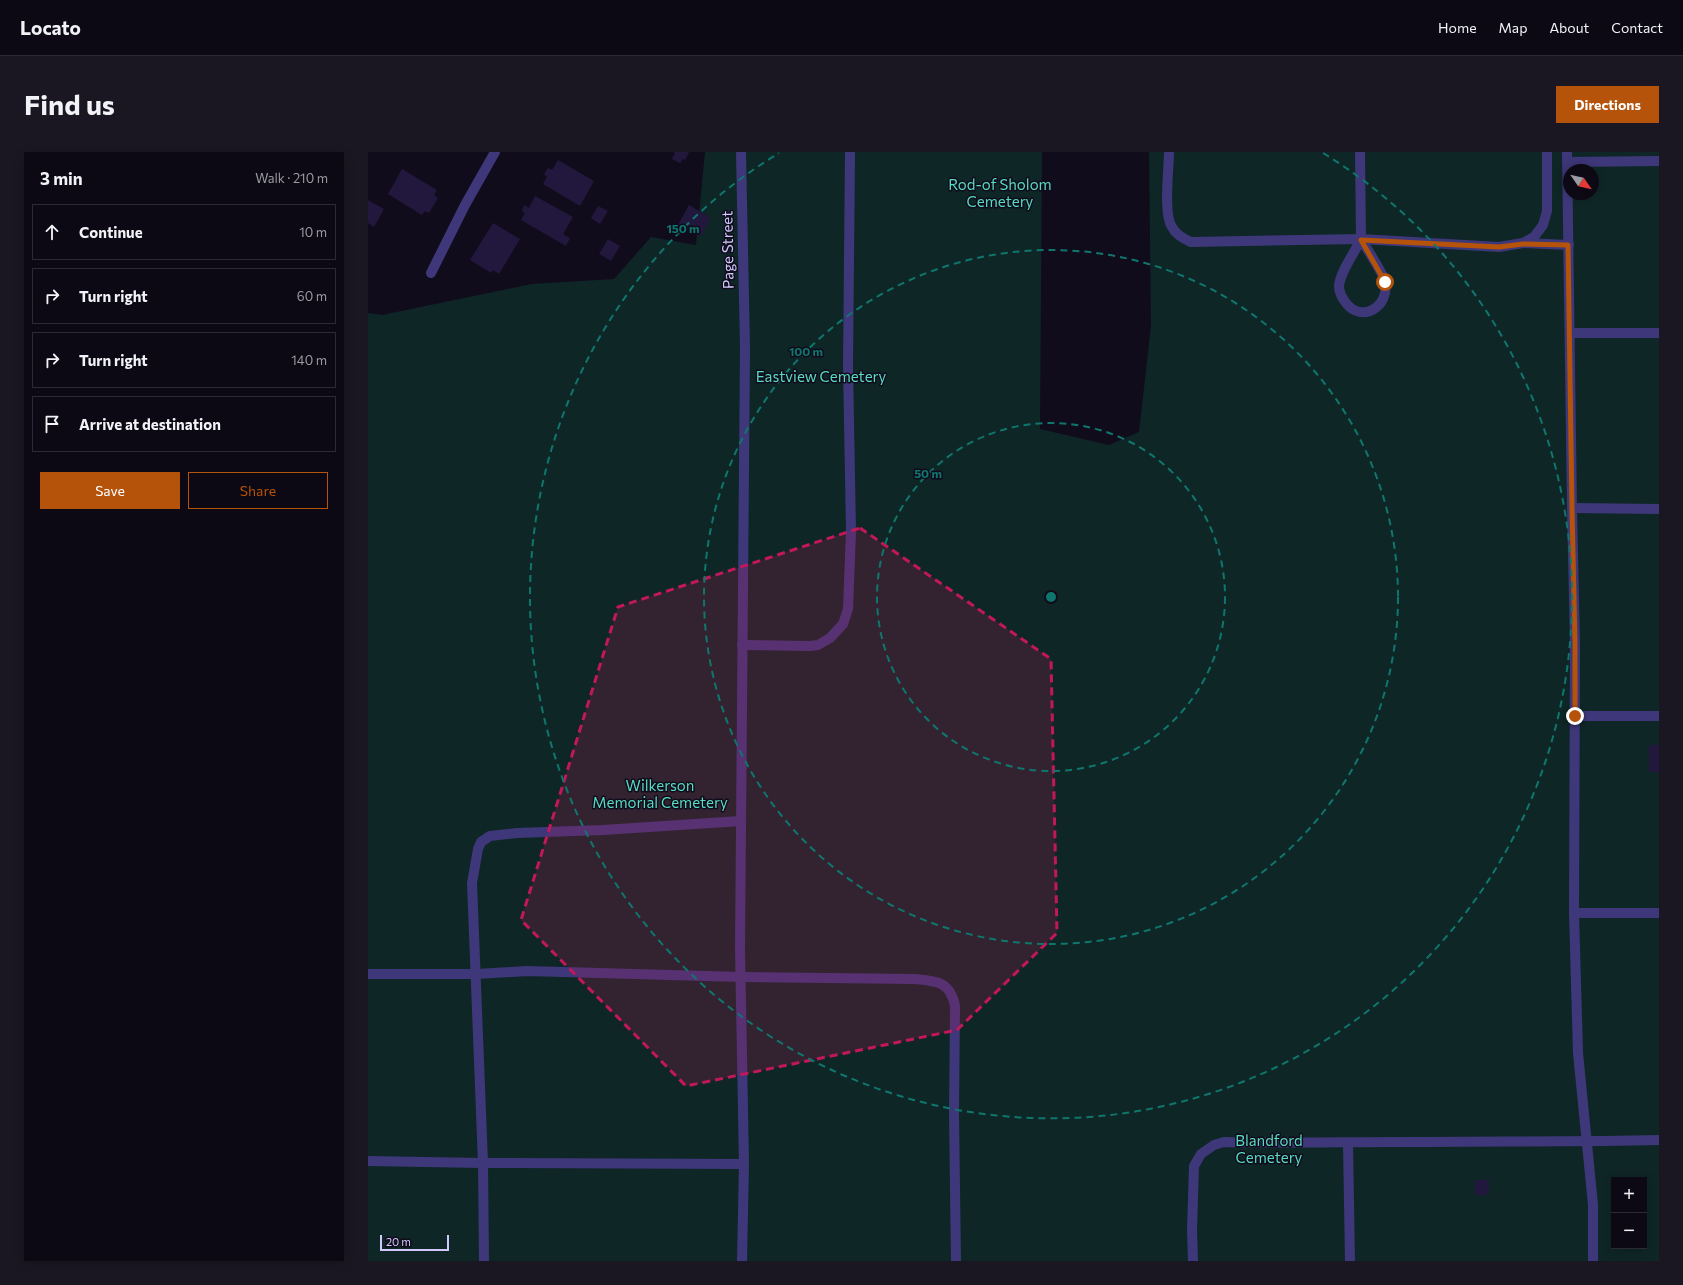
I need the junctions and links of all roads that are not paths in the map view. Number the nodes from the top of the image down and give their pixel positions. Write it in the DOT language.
graph roads {
  1 [pos="495,152"];
  2 [pos="741,152"];
  3 [pos="850,152"];
  4 [pos="1169,152"];
  5 [pos="1360,152"];
  6 [pos="1547,152"];
  7 [pos="1567,157"];
  8 [pos="1659,161"];
  9 [pos="1361,240"];
  10 [pos="1523,244"];
  11 [pos="1568,245"];
  12 [pos="431,273"];
  13 [pos="1570,333"];
  14 [pos="1659,333"];
  15 [pos="1572,508"];
  16 [pos="1659,509"];
  17 [pos="742,645"];
  18 [pos="1575,716"];
  19 [pos="1659,716"];
  20 [pos="741,821"];
  21 [pos="1574,913"];
  22 [pos="1659,913"];
  23 [pos="368,974"];
  24 [pos="477,974"];
  25 [pos="742,977"];
  26 [pos="1659,1140"];
  27 [pos="1587,1142"];
  28 [pos="1348,1143"];
  29 [pos="368,1161"];
  30 [pos="484,1163"];
  31 [pos="744,1164"];
  32 [pos="484,1261"];
  33 [pos="742,1261"];
  34 [pos="956,1261"];
  35 [pos="1193,1261"];
  36 [pos="1350,1261"];
  37 [pos="1593,1261"];
  1 -- 12 [label="street"];
  2 -- 17 [label="street, Page Street"];
  3 -- 17 [label="street"];
  4 -- 9 [label="street"];
  5 -- 9 [label="street"];
  6 -- 10 [label="street"];
  7 -- 8 [label="street"];
  7 -- 11 [label="street"];
  9 -- 9 [label="street"];
  9 -- 10 [label="street"];
  10 -- 11 [label="street"];
  11 -- 13 [label="street"];
  13 -- 14 [label="street"];
  13 -- 15 [label="street"];
  15 -- 16 [label="street"];
  15 -- 18 [label="street"];
  17 -- 20 [label="street, Page Street"];
  18 -- 19 [label="street"];
  18 -- 21 [label="street"];
  20 -- 24 [label="street"];
  20 -- 25 [label="street, Page Street"];
  21 -- 22 [label="street"];
  21 -- 27 [label="street"];
  23 -- 24 [label="street"];
  24 -- 25 [label="street"];
  24 -- 30 [label="street"];
  25 -- 31 [label="street, Page Street"];
  25 -- 34 [label="street"];
  26 -- 27 [label="street"];
  27 -- 28 [label="street"];
  27 -- 37 [label="street"];
  28 -- 35 [label="street"];
  28 -- 36 [label="street"];
  29 -- 30 [label="street"];
  30 -- 31 [label="street"];
  30 -- 32 [label="street"];
  31 -- 33 [label="street, Page Street"];
}
